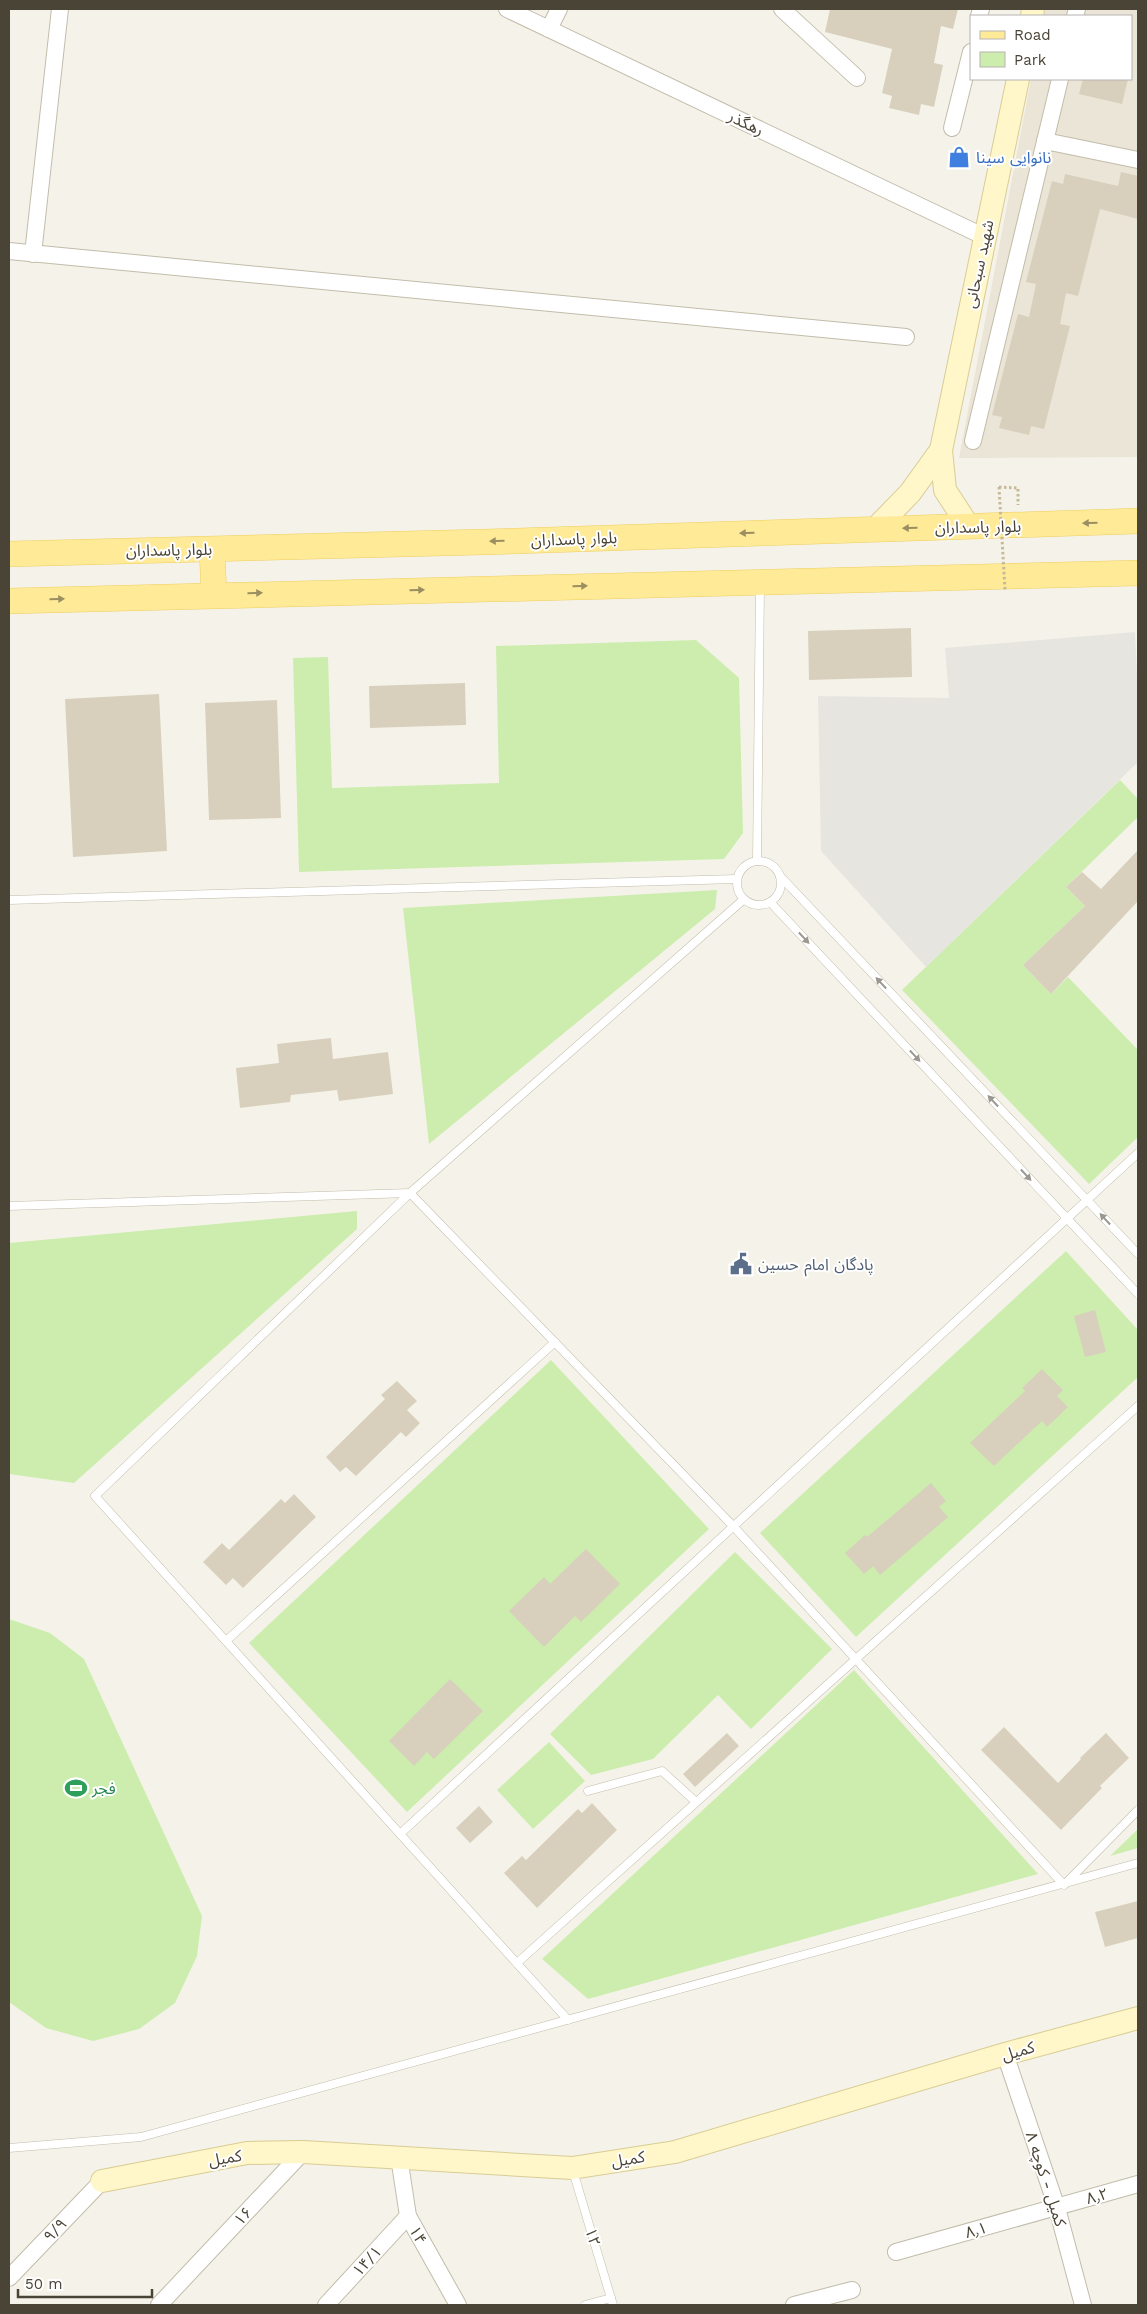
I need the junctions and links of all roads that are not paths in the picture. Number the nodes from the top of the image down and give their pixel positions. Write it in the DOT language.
graph roads {
  1 [pos="60,9"];
  2 [pos="507,9"];
  3 [pos="559,9"];
  4 [pos="782,9"];
  5 [pos="549,29"];
  6 [pos="970,56"];
  7 [pos="857,78"];
  8 [pos="1018,80"];
  9 [pos="1060,80"];
  10 [pos="952,128"];
  11 [pos="1045,141"];
  12 [pos="1138,160"];
  13 [pos="985,237"];
  14 [pos="9,251"];
  15 [pos="34,254"];
  16 [pos="906,337"];
  17 [pos="973,441"];
  18 [pos="942,450"];
  19 [pos="1138,521"];
  20 [pos="969,527"];
  21 [pos="875,529"];
  22 [pos="212,550"];
  23 [pos="9,554"];
  24 [pos="1138,573"];
  25 [pos="760,582"];
  26 [pos="214,594"];
  27 [pos="9,601"];
  28 [pos="757,860"];
  29 [pos="780,876"];
  30 [pos="736,879"];
  31 [pos="9,900"];
  32 [pos="743,900"];
  33 [pos="770,902"];
  34 [pos="1138,1153"];
  35 [pos="410,1193"];
  36 [pos="1087,1200"];
  37 [pos="9,1206"];
  38 [pos="1068,1219"];
  39 [pos="1138,1254"];
  40 [pos="1138,1294"];
  41 [pos="555,1342"];
  42 [pos="1138,1406"];
  43 [pos="734,1527"];
  44 [pos="226,1641"];
  45 [pos="855,1658"];
  46 [pos="588,1791"];
  47 [pos="696,1802"];
  48 [pos="1138,1810"];
  49 [pos="400,1834"];
  50 [pos="1138,1863"];
  51 [pos="1064,1885"];
  52 [pos="517,1964"];
  53 [pos="1138,2018"];
  54 [pos="568,2020"];
  55 [pos="1006,2054"];
  56 [pos="9,2148"];
  57 [pos="303,2152"];
  58 [pos="399,2157"];
  59 [pos="572,2168"];
  60 [pos="102,2181"];
  61 [pos="1138,2184"];
  62 [pos="1057,2208"];
  63 [pos="408,2216"];
  64 [pos="896,2252"];
  65 [pos="9,2278"];
  66 [pos="852,2290"];
  67 [pos="612,2302"];
  68 [pos="159,2305"];
  69 [pos="326,2305"];
  70 [pos="458,2305"];
  71 [pos="585,2305"];
  72 [pos="794,2305"];
  73 [pos="1083,2305"];
  1 -- 15 [label="street"];
  2 -- 5 [label="street, رهگذر"];
  3 -- 5 [label="street"];
  4 -- 7 [label="street"];
  5 -- 13 [label="street, رهگذر"];
  6 -- 10 [label="street"];
  8 -- 13 [label="street, شهید سبحانی"];
  9 -- 11 [label="street"];
  11 -- 12 [label="street"];
  11 -- 17 [label="street"];
  13 -- 18 [label="street, شهید سبحانی"];
  14 -- 15 [label="street"];
  15 -- 16 [label="street"];
  18 -- 20 [label="street"];
  18 -- 21 [label="street"];
  19 -- 20 [label="main road, بلوار پاسداران, one-way"];
  20 -- 21 [label="main road, بلوار پاسداران, one-way"];
  21 -- 22 [label="main road, بلوار پاسداران, one-way"];
  22 -- 23 [label="main road, بلوار پاسداران"];
  22 -- 26 [label="main road"];
  24 -- 25 [label="main road"];
  26 -- 25 [label="main road, one-way"];
  25 -- 28 [label="lane"];
  27 -- 26 [label="main road, one-way"];
  28 -- 29 [label="lane"];
  28 -- 30 [label="lane"];
  29 -- 33 [label="lane"];
  36 -- 29 [label="lane, one-way"];
  30 -- 31 [label="lane"];
  30 -- 32 [label="lane"];
  32 -- 33 [label="lane"];
  32 -- 35 [label="lane"];
  33 -- 38 [label="lane, one-way"];
  34 -- 36 [label="lane"];
  35 -- 37 [label="lane"];
  35 -- 41 [label="lane"];
  35 -- 44 [label="lane"];
  36 -- 38 [label="lane"];
  39 -- 36 [label="lane, one-way"];
  38 -- 40 [label="lane"];
  38 -- 43 [label="lane"];
  41 -- 43 [label="lane"];
  41 -- 44 [label="lane"];
  42 -- 45 [label="lane"];
  43 -- 45 [label="lane"];
  43 -- 49 [label="lane"];
  44 -- 49 [label="lane"];
  45 -- 47 [label="lane"];
  45 -- 51 [label="lane"];
  46 -- 47 [label="lane"];
  47 -- 52 [label="lane"];
  48 -- 51 [label="lane"];
  49 -- 52 [label="lane"];
  50 -- 51 [label="lane"];
  51 -- 54 [label="lane"];
  52 -- 54 [label="lane"];
  53 -- 55 [label="street, کمیل"];
  54 -- 56 [label="lane"];
  55 -- 59 [label="street, کمیل"];
  55 -- 62 [label="street, کمیل - کوچه ۸"];
  57 -- 58 [label="street, کمیل"];
  57 -- 60 [label="street, کمیل"];
  57 -- 68 [label="street, ۱۶"];
  58 -- 59 [label="street, کمیل"];
  58 -- 63 [label="street, ۱۴"];
  59 -- 67 [label="lane, ۱۲"];
  60 -- 65 [label="street, ۹/۹"];
  61 -- 62 [label="street, ۸٫۲"];
  62 -- 64 [label="street, ۸٫۱"];
  62 -- 73 [label="street, کمیل - کوچه ۸"];
  63 -- 69 [label="street, ۱۴/۱"];
  63 -- 70 [label="street, ۱۴"];
  66 -- 72 [label="street"];
  67 -- 71 [label="lane"];
}
